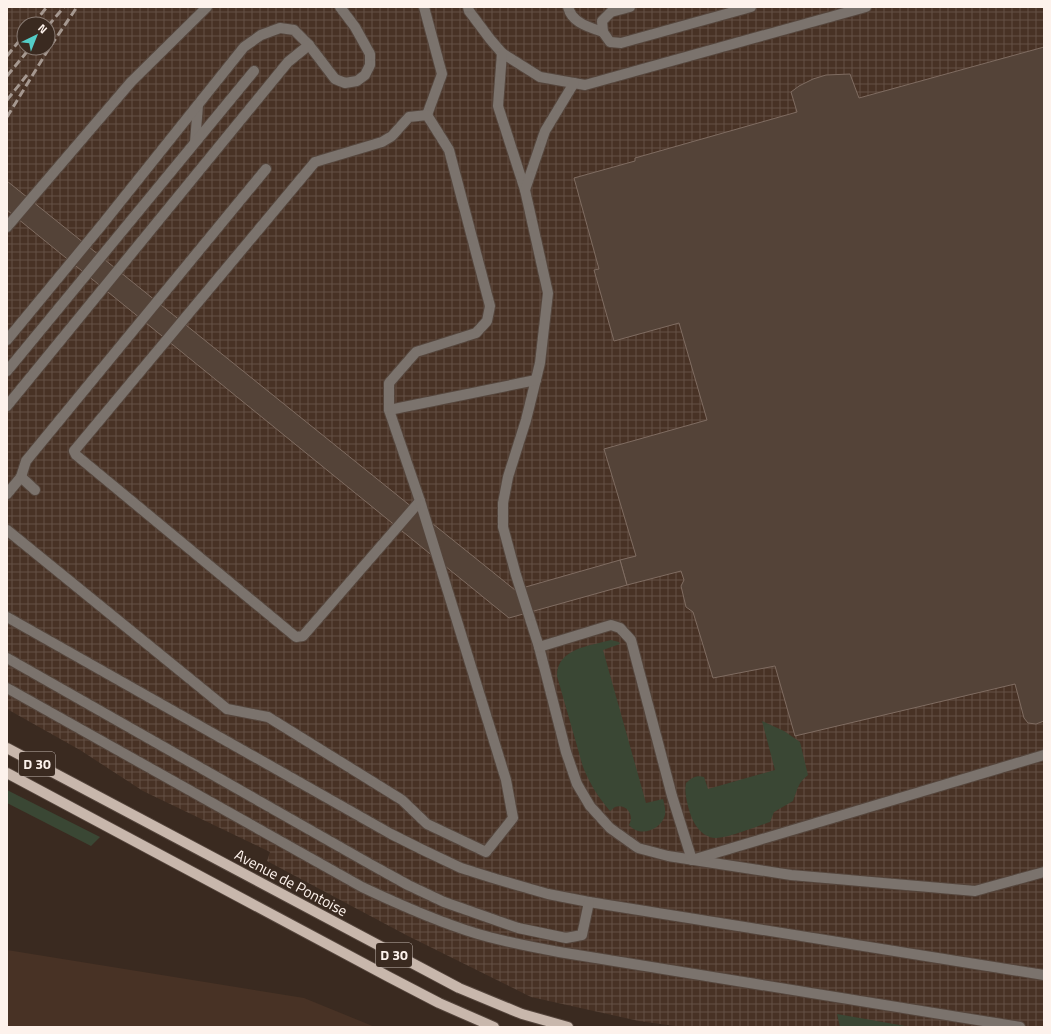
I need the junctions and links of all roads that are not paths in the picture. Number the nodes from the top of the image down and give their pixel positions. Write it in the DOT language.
graph roads {
  1 [pos="207,7"];
  2 [pos="340,7"];
  3 [pos="424,7"];
  4 [pos="468,7"];
  5 [pos="568,7"];
  6 [pos="630,7"];
  7 [pos="751,7"];
  8 [pos="866,7"];
  9 [pos="603,32"];
  10 [pos="309,45"];
  11 [pos="502,52"];
  12 [pos="254,71"];
  13 [pos="574,83"];
  14 [pos="198,105"];
  15 [pos="427,115"];
  16 [pos="195,142"];
  17 [pos="266,169"];
  18 [pos="525,190"];
  19 [pos="7,227"];
  20 [pos="7,340"];
  21 [pos="7,371"];
  22 [pos="536,380"];
  23 [pos="7,406"];
  24 [pos="389,410"];
  25 [pos="21,477"];
  26 [pos="35,490"];
  27 [pos="7,494"];
  28 [pos="420,501"];
  29 [pos="7,530"];
  30 [pos="7,617"];
  31 [pos="538,648"];
  32 [pos="7,658"];
  33 [pos="7,688"];
  34 [pos="7,748"];
  35 [pos="1044,755"];
  36 [pos="7,772"];
  37 [pos="692,860"];
  38 [pos="1044,872"];
  39 [pos="589,902"];
  40 [pos="1044,975"];
  41 [pos="494,1027"];
  42 [pos="568,1027"];
  43 [pos="1020,1027"];
  1 -- 19 [label="lane"];
  2 -- 10 [label="lane"];
  3 -- 15 [label="lane"];
  4 -- 11 [label="lane"];
  5 -- 9 [label="lane"];
  6 -- 9 [label="lane"];
  7 -- 9 [label="lane"];
  8 -- 13 [label="lane"];
  10 -- 14 [label="lane"];
  10 -- 23 [label="lane"];
  11 -- 13 [label="lane"];
  11 -- 18 [label="lane"];
  12 -- 16 [label="lane"];
  13 -- 18 [label="lane"];
  14 -- 16 [label="lane"];
  14 -- 20 [label="lane"];
  15 -- 24 [label="lane"];
  15 -- 28 [label="lane"];
  16 -- 21 [label="lane"];
  17 -- 25 [label="lane"];
  18 -- 22 [label="lane"];
  22 -- 24 [label="lane"];
  22 -- 31 [label="lane"];
  24 -- 28 [label="lane"];
  25 -- 26 [label="lane"];
  25 -- 27 [label="lane"];
  28 -- 29 [label="lane"];
  30 -- 39 [label="lane"];
  31 -- 37 [label="lane"];
  31 -- 37 [label="lane"];
  32 -- 39 [label="lane"];
  33 -- 43 [label="lane"];
  34 -- 42 [label="main road, Avenue de Pontoise / D 30"];
  35 -- 37 [label="lane"];
  36 -- 41 [label="main road, D 30"];
  37 -- 38 [label="lane"];
  39 -- 40 [label="lane"];
}
